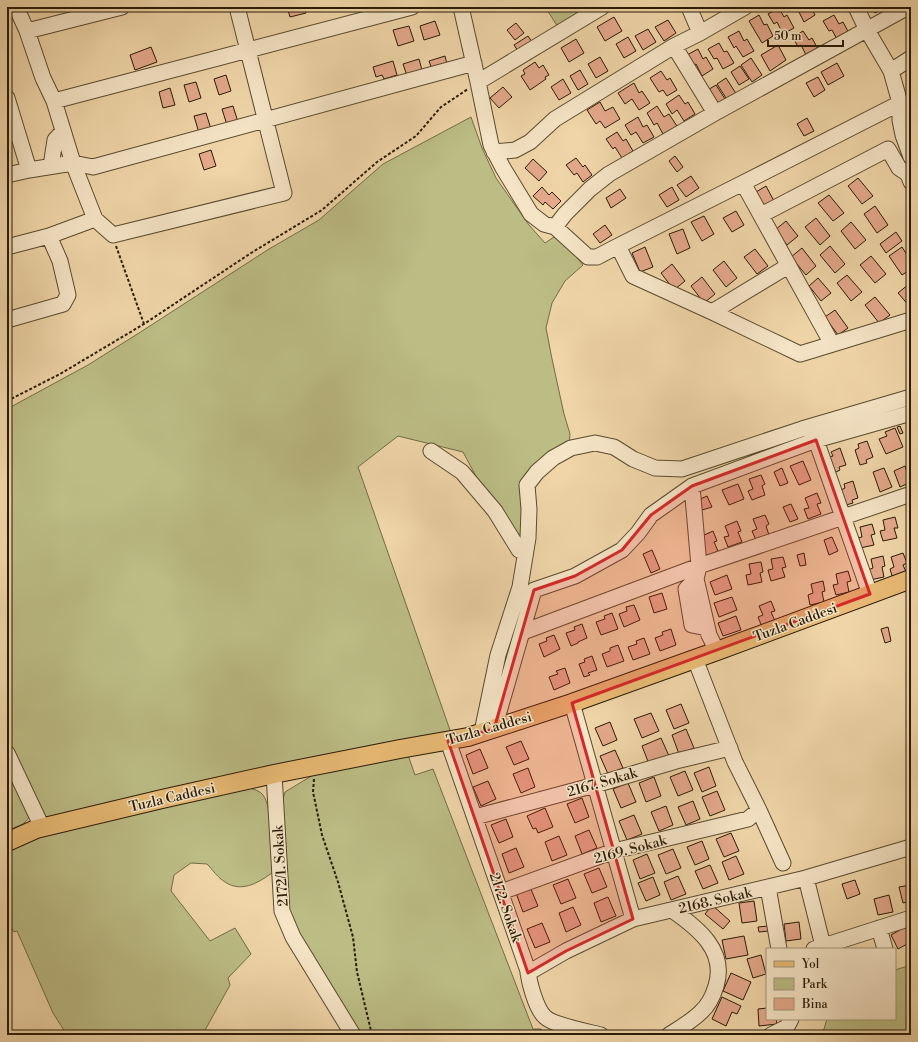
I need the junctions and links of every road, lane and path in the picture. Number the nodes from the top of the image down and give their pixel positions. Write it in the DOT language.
graph roads {
  1 [pos="16,7"];
  2 [pos="122,7"];
  3 [pos="237,7"];
  4 [pos="412,7"];
  5 [pos="461,7"];
  6 [pos="602,7"];
  7 [pos="689,7"];
  8 [pos="745,7"];
  9 [pos="856,7"];
  10 [pos="908,7"];
  11 [pos="725,12"];
  12 [pos="867,30"];
  13 [pos="27,31"];
  14 [pos="700,33"];
  15 [pos="674,46"];
  16 [pos="248,50"];
  17 [pos="911,58"];
  18 [pos="474,63"];
  19 [pos="891,70"];
  20 [pos="478,82"];
  21 [pos="7,98"];
  22 [pos="54,101"];
  23 [pos="904,110"];
  24 [pos="715,113"];
  25 [pos="265,120"];
  26 [pos="63,131"];
  27 [pos="494,152"];
  28 [pos="911,157"];
  29 [pos="73,164"];
  30 [pos="51,166"];
  31 [pos="29,170"];
  32 [pos="910,174"];
  33 [pos="7,175"];
  34 [pos="743,183"];
  35 [pos="761,215"];
  36 [pos="95,219"];
  37 [pos="556,227"];
  38 [pos="49,236"];
  39 [pos="113,236"];
  40 [pos="7,246"];
  41 [pos="618,246"];
  42 [pos="788,266"];
  43 [pos="712,312"];
  44 [pos="7,320"];
  45 [pos="911,320"];
  46 [pos="144,324"];
  47 [pos="832,344"];
  48 [pos="911,397"];
  49 [pos="7,401"];
  50 [pos="911,413"];
  51 [pos="816,440"];
  52 [pos="431,451"];
  53 [pos="692,486"];
  54 [pos="911,494"];
  55 [pos="844,518"];
  56 [pos="525,553"];
  57 [pos="698,573"];
  58 [pos="911,579"];
  59 [pos="870,594"];
  60 [pos="523,632"];
  61 [pos="717,651"];
  62 [pos="695,659"];
  63 [pos="572,703"];
  64 [pos="488,731"];
  65 [pos="448,741"];
  66 [pos="730,748"];
  67 [pos="7,753"];
  68 [pos="314,766"];
  69 [pos="274,774"];
  70 [pos="595,785"];
  71 [pos="759,810"];
  72 [pos="475,817"];
  73 [pos="42,827"];
  74 [pos="7,842"];
  75 [pos="911,847"];
  76 [pos="614,851"];
  77 [pos="783,863"];
  78 [pos="806,878"];
  79 [pos="768,887"];
  80 [pos="501,892"];
  81 [pos="672,910"];
  82 [pos="911,918"];
  83 [pos="633,919"];
  84 [pos="879,928"];
  85 [pos="779,948"];
  86 [pos="818,948"];
  87 [pos="885,948"];
  88 [pos="528,973"];
  89 [pos="790,1020"];
  90 [pos="353,1035"];
  91 [pos="372,1035"];
  92 [pos="601,1035"];
  93 [pos="669,1035"];
  94 [pos="771,1035"];
  1 -- 13 [label="street"];
  2 -- 13 [label="street"];
  3 -- 16 [label="street"];
  4 -- 16 [label="street"];
  5 -- 18 [label="street"];
  6 -- 20 [label="street"];
  7 -- 14 [label="street"];
  8 -- 11 [label="street"];
  9 -- 12 [label="street"];
  10 -- 12 [label="street"];
  11 -- 14 [label="street"];
  12 -- 19 [label="street"];
  12 -- 24 [label="street"];
  13 -- 22 [label="street"];
  14 -- 15 [label="street"];
  15 -- 24 [label="street"];
  15 -- 27 [label="street"];
  16 -- 22 [label="street"];
  16 -- 25 [label="street"];
  17 -- 19 [label="street"];
  18 -- 20 [label="street"];
  18 -- 25 [label="street"];
  19 -- 23 [label="street"];
  20 -- 27 [label="street"];
  20 -- 46 [label="path"];
  21 -- 31 [label="street"];
  22 -- 26 [label="street"];
  23 -- 28 [label="street"];
  23 -- 34 [label="street"];
  24 -- 37 [label="street"];
  25 -- 29 [label="street"];
  25 -- 39 [label="street"];
  26 -- 29 [label="street"];
  26 -- 30 [label="street"];
  27 -- 37 [label="street"];
  29 -- 30 [label="street"];
  29 -- 36 [label="street"];
  30 -- 31 [label="street"];
  31 -- 33 [label="street"];
  32 -- 35 [label="street"];
  34 -- 35 [label="street"];
  34 -- 41 [label="street"];
  35 -- 42 [label="street"];
  36 -- 38 [label="street"];
  36 -- 39 [label="street"];
  37 -- 41 [label="street"];
  38 -- 40 [label="street"];
  38 -- 44 [label="street"];
  39 -- 46 [label="path"];
  41 -- 43 [label="street"];
  42 -- 43 [label="street"];
  42 -- 47 [label="street"];
  43 -- 47 [label="street"];
  45 -- 47 [label="street"];
  46 -- 49 [label="path"];
  48 -- 56 [label="street"];
  50 -- 51 [label="street"];
  51 -- 53 [label="street"];
  51 -- 55 [label="street"];
  52 -- 56 [label="street"];
  53 -- 57 [label="street"];
  53 -- 60 [label="street"];
  54 -- 55 [label="street"];
  55 -- 57 [label="street"];
  55 -- 59 [label="street"];
  56 -- 64 [label="street"];
  57 -- 60 [label="street"];
  57 -- 61 [label="street"];
  58 -- 59 [label="main road, Tuzla Caddesi"];
  59 -- 61 [label="main road, Tuzla Caddesi"];
  60 -- 64 [label="street"];
  61 -- 62 [label="main road, Tuzla Caddesi"];
  62 -- 63 [label="main road, Tuzla Caddesi"];
  62 -- 66 [label="street"];
  63 -- 64 [label="main road, Tuzla Caddesi"];
  63 -- 70 [label="street"];
  64 -- 65 [label="main road, Tuzla Caddesi"];
  65 -- 68 [label="main road, Tuzla Caddesi"];
  65 -- 72 [label="street, 2172. Sokak"];
  66 -- 70 [label="street, 2167. Sokak"];
  66 -- 71 [label="street"];
  67 -- 73 [label="street"];
  68 -- 69 [label="main road, Tuzla Caddesi"];
  68 -- 91 [label="path"];
  69 -- 73 [label="main road, Tuzla Caddesi"];
  69 -- 90 [label="street, 2172/1. Sokak"];
  70 -- 72 [label="street, 2167. Sokak"];
  70 -- 76 [label="street"];
  71 -- 76 [label="street, 2169. Sokak"];
  71 -- 77 [label="street"];
  72 -- 80 [label="street, 2172. Sokak"];
  73 -- 74 [label="main road, Tuzla Caddesi"];
  75 -- 78 [label="street, 2168. Sokak"];
  76 -- 80 [label="street, 2169. Sokak"];
  76 -- 83 [label="street"];
  78 -- 79 [label="street, 2168. Sokak"];
  78 -- 86 [label="street"];
  79 -- 81 [label="street, 2168. Sokak"];
  79 -- 85 [label="street"];
  80 -- 88 [label="street, 2172. Sokak"];
  81 -- 83 [label="street, 2168. Sokak"];
  81 -- 93 [label="street"];
  82 -- 84 [label="street"];
  83 -- 88 [label="street, 2168. Sokak"];
  84 -- 86 [label="street"];
  84 -- 87 [label="street"];
  88 -- 92 [label="street, 2172. Sokak"];
  89 -- 94 [label="street"];
}
